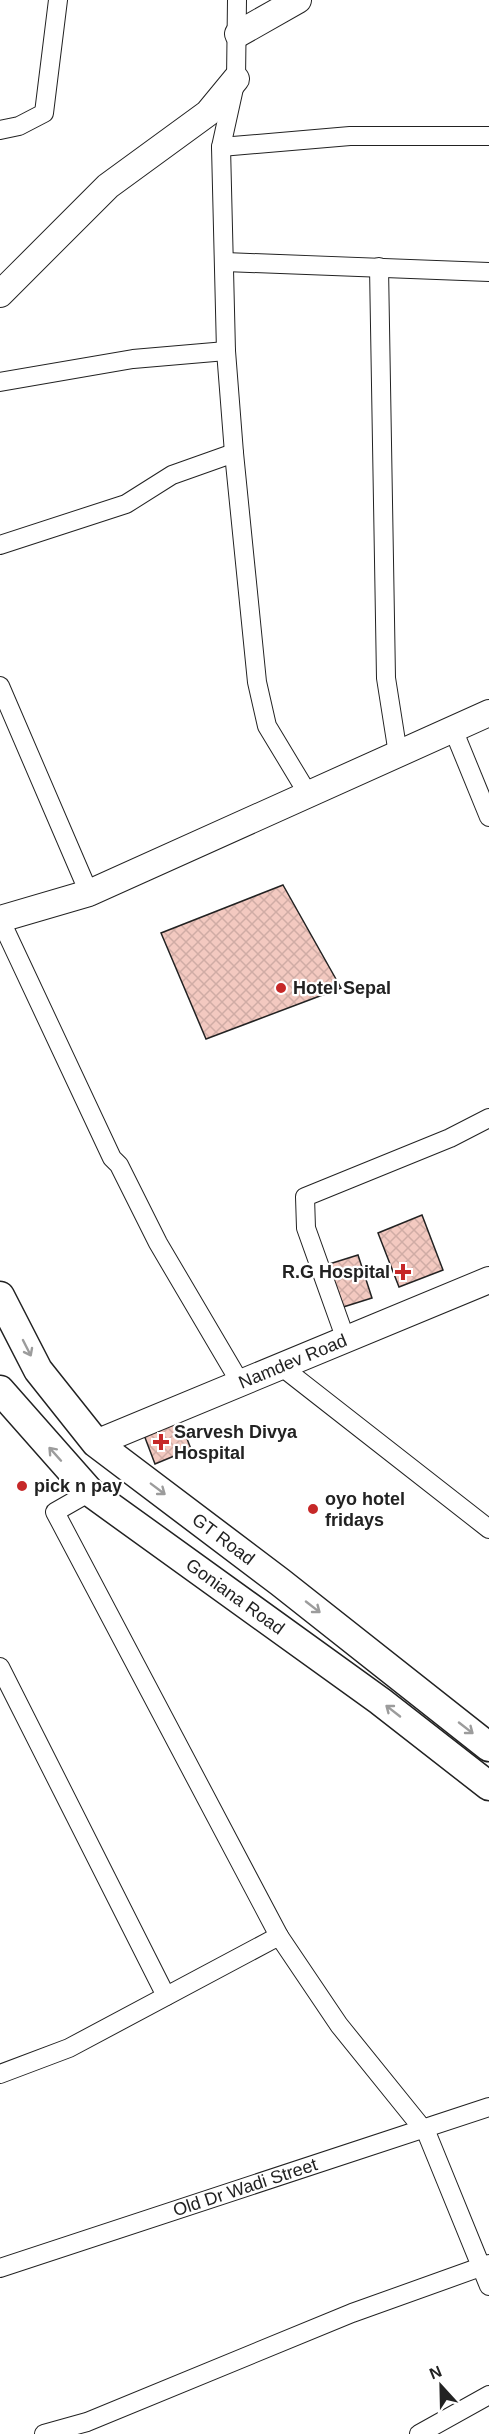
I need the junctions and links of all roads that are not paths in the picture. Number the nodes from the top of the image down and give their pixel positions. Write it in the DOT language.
graph roads {
  1 [pos="58,0"];
  2 [pos="237,0"];
  3 [pos="298,0"];
  4 [pos="238,34"];
  5 [pos="236,80"];
  6 [pos="0,130"];
  7 [pos="489,136"];
  8 [pos="221,147"];
  9 [pos="225,262"];
  10 [pos="380,267"];
  11 [pos="489,272"];
  12 [pos="0,294"];
  13 [pos="226,351"];
  14 [pos="0,382"];
  15 [pos="234,453"];
  16 [pos="0,545"];
  17 [pos="0,686"];
  18 [pos="489,713"];
  19 [pos="453,729"];
  20 [pos="398,754"];
  21 [pos="308,794"];
  22 [pos="489,817"];
  23 [pos="89,893"];
  24 [pos="0,919"];
  25 [pos="489,1118"];
  26 [pos="489,1280"];
  27 [pos="0,1296"];
  28 [pos="346,1340"];
  29 [pos="282,1367"];
  30 [pos="241,1384"];
  31 [pos="0,1390"];
  32 [pos="96,1443"];
  33 [pos="90,1492"];
  34 [pos="489,1529"];
  35 [pos="0,1667"];
  36 [pos="489,1747"];
  37 [pos="489,1786"];
  38 [pos="279,1936"];
  39 [pos="166,1996"];
  40 [pos="0,2074"];
  41 [pos="489,2107"];
  42 [pos="421,2129"];
  43 [pos="485,2266"];
  44 [pos="0,2268"];
  45 [pos="489,2286"];
  46 [pos="489,2395"];
  47 [pos="44,2434"];
  48 [pos="419,2434"];
  1 -- 6 [label="street"];
  2 -- 4 [label="street"];
  3 -- 4 [label="street"];
  4 -- 5 [label="street"];
  5 -- 8 [label="street"];
  5 -- 12 [label="street"];
  7 -- 8 [label="street"];
  8 -- 9 [label="street"];
  9 -- 10 [label="street"];
  9 -- 13 [label="street"];
  10 -- 11 [label="street"];
  10 -- 20 [label="street"];
  13 -- 14 [label="street"];
  13 -- 15 [label="street"];
  15 -- 16 [label="street"];
  15 -- 21 [label="street"];
  17 -- 23 [label="street"];
  18 -- 19 [label="street"];
  19 -- 20 [label="street"];
  19 -- 22 [label="street"];
  20 -- 21 [label="street"];
  21 -- 23 [label="street"];
  23 -- 24 [label="street"];
  24 -- 30 [label="street"];
  25 -- 28 [label="street"];
  26 -- 28 [label="street, Namdev Road"];
  27 -- 32 [label="main road, GT Road, one-way"];
  28 -- 29 [label="street, Namdev Road"];
  29 -- 30 [label="street, Namdev Road"];
  29 -- 34 [label="street"];
  30 -- 32 [label="street, Namdev Road"];
  33 -- 31 [label="main road, Goniana Road, one-way"];
  32 -- 36 [label="main road, GT Road, one-way"];
  37 -- 33 [label="main road, Goniana Road, one-way"];
  33 -- 38 [label="street"];
  35 -- 39 [label="street"];
  38 -- 39 [label="street"];
  38 -- 42 [label="street"];
  39 -- 40 [label="street"];
  41 -- 42 [label="street, Old Dr Wadi Street"];
  42 -- 43 [label="street"];
  42 -- 44 [label="street, Old Dr Wadi Street"];
  43 -- 45 [label="street"];
  43 -- 47 [label="street"];
  46 -- 48 [label="street"];
}
